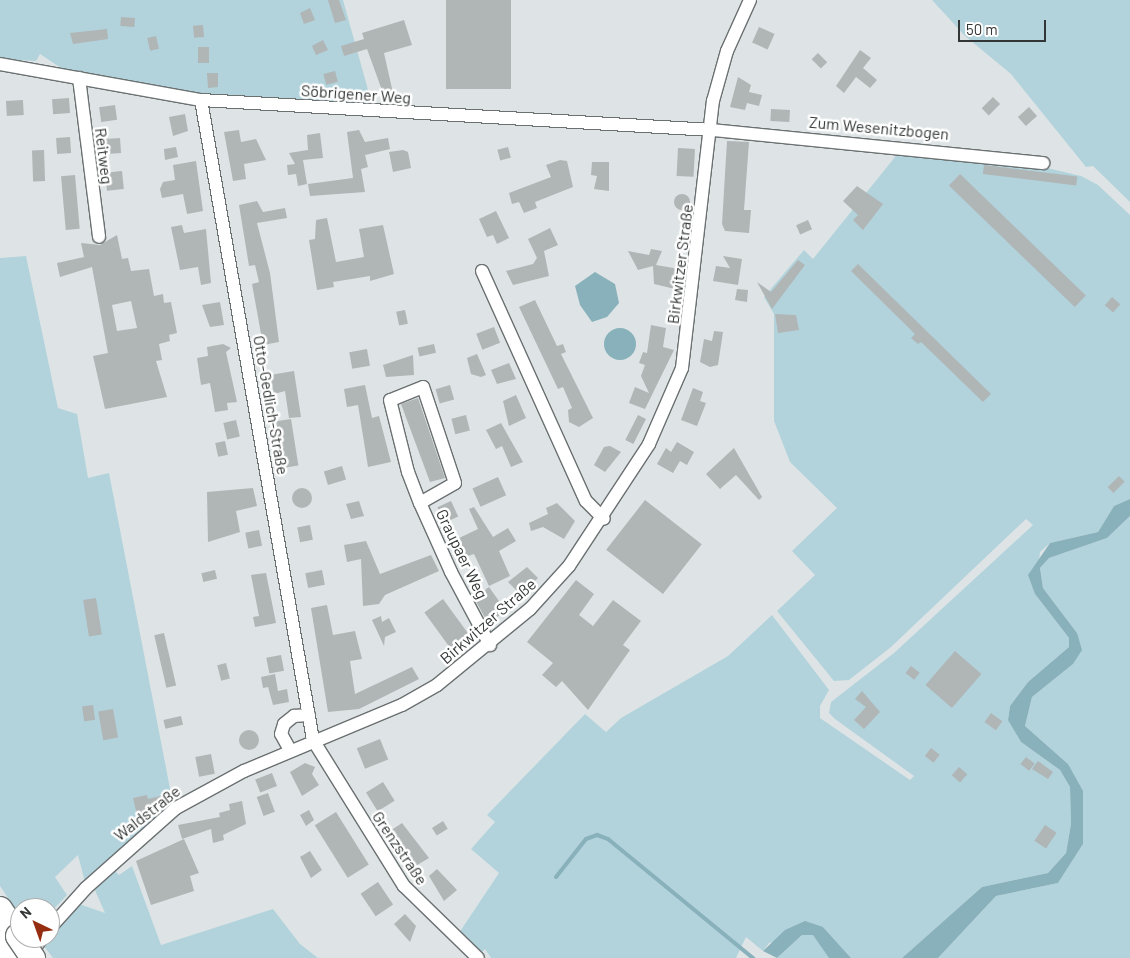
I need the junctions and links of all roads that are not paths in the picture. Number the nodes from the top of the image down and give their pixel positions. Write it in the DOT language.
graph roads {
  1 [pos="750,0"];
  2 [pos="0,64"];
  3 [pos="79,78"];
  4 [pos="201,100"];
  5 [pos="712,130"];
  6 [pos="1043,163"];
  7 [pos="99,237"];
  8 [pos="482,271"];
  9 [pos="420,503"];
  10 [pos="604,519"];
  11 [pos="490,646"];
  12 [pos="309,715"];
  13 [pos="313,740"];
  14 [pos="290,750"];
  15 [pos="0,909"];
  16 [pos="60,917"];
  17 [pos="12,950"];
  18 [pos="33,958"];
  19 [pos="478,958"];
  1 -- 5 [label="street, Birkwitzer Straße"];
  2 -- 3 [label="street, Söbrigener Weg"];
  3 -- 4 [label="street, Söbrigener Weg"];
  3 -- 7 [label="street, Reitweg"];
  4 -- 5 [label="street, Söbrigener Weg"];
  4 -- 12 [label="street, Otto-Gedlich-Straße"];
  5 -- 6 [label="street, Zum Wesenitzbogen"];
  5 -- 10 [label="street, Birkwitzer Straße"];
  8 -- 10 [label="street"];
  9 -- 9 [label="street, Graupaer Weg"];
  9 -- 11 [label="street, Graupaer Weg"];
  10 -- 11 [label="street, Birkwitzer Straße"];
  11 -- 13 [label="street, Birkwitzer Straße"];
  12 -- 13 [label="street, Otto-Gedlich-Straße"];
  12 -- 14 [label="street"];
  13 -- 14 [label="street, Waldstraße"];
  13 -- 19 [label="street, Grenzstraße"];
  14 -- 16 [label="street, Waldstraße"];
  15 -- 17 [label="highway"];
  17 -- 18 [label="highway, bridge"];
}
